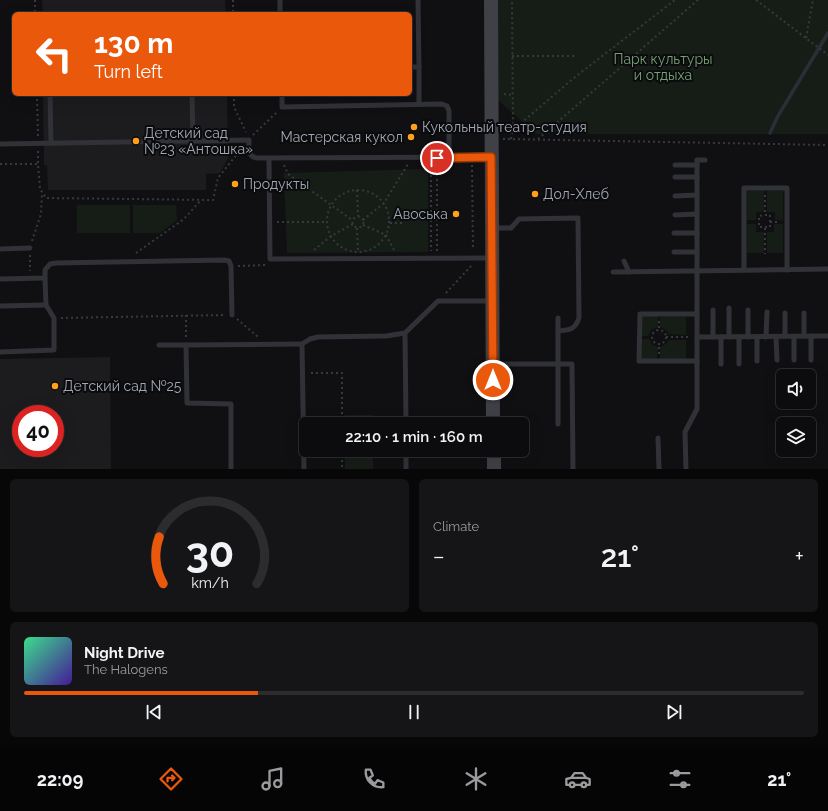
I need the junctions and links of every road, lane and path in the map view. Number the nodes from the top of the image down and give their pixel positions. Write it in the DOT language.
graph roads {
  1 [pos="35,0"];
  2 [pos="233,0"];
  3 [pos="280,0"];
  4 [pos="418,0"];
  5 [pos="491,0"];
  6 [pos="512,0"];
  7 [pos="675,0"];
  8 [pos="698,0"];
  9 [pos="756,0"];
  10 [pos="813,0"];
  11 [pos="35,12"];
  12 [pos="233,12"];
  13 [pos="280,12"];
  14 [pos="806,38"];
  15 [pos="828,55"];
  16 [pos="512,56"];
  17 [pos="574,56"];
  18 [pos="412,67"];
  19 [pos="419,67"];
  20 [pos="503,94"];
  21 [pos="513,95"];
  22 [pos="37,96"];
  23 [pos="50,96"];
  24 [pos="192,96"];
  25 [pos="234,96"];
  26 [pos="282,96"];
  27 [pos="419,104"];
  28 [pos="282,107"];
  29 [pos="513,130"];
  30 [pos="500,139"];
  31 [pos="511,139"];
  32 [pos="249,140"];
  33 [pos="537,140"];
  34 [pos="193,141"];
  35 [pos="38,143"];
  36 [pos="51,143"];
  37 [pos="0,144"];
  38 [pos="828,145"];
  39 [pos="472,157"];
  40 [pos="491,157"];
  41 [pos="411,158"];
  42 [pos="434,158"];
  43 [pos="449,158"];
  44 [pos="269,159"];
  45 [pos="281,159"];
  46 [pos="705,160"];
  47 [pos="0,164"];
  48 [pos="38,164"];
  49 [pos="675,165"];
  50 [pos="697,165"];
  51 [pos="675,177"];
  52 [pos="697,177"];
  53 [pos="765,188"];
  54 [pos="357,190"];
  55 [pos="42,194"];
  56 [pos="675,196"];
  57 [pos="697,196"];
  58 [pos="201,200"];
  59 [pos="437,202"];
  60 [pos="441,202"];
  61 [pos="384,203"];
  62 [pos="332,204"];
  63 [pos="697,214"];
  64 [pos="674,215"];
  65 [pos="358,216"];
  66 [pos="765,216"];
  67 [pos="352,220"];
  68 [pos="363,220"];
  69 [pos="270,222"];
  70 [pos="326,222"];
  71 [pos="353,224"];
  72 [pos="390,224"];
  73 [pos="402,224"];
  74 [pos="363,225"];
  75 [pos="765,227"];
  76 [pos="357,228"];
  77 [pos="492,228"];
  78 [pos="674,233"];
  79 [pos="697,233"];
  80 [pos="386,235"];
  81 [pos="331,236"];
  82 [pos="30,248"];
  83 [pos="0,249"];
  84 [pos="358,252"];
  85 [pos="674,252"];
  86 [pos="697,252"];
  87 [pos="765,254"];
  88 [pos="434,258"];
  89 [pos="481,258"];
  90 [pos="303,259"];
  91 [pos="398,259"];
  92 [pos="624,261"];
  93 [pos="125,262"];
  94 [pos="261,265"];
  95 [pos="231,266"];
  96 [pos="828,269"];
  97 [pos="744,270"];
  98 [pos="787,270"];
  99 [pos="697,271"];
  100 [pos="613,272"];
  101 [pos="629,272"];
  102 [pos="45,278"];
  103 [pos="0,279"];
  104 [pos="30,279"];
  105 [pos="438,301"];
  106 [pos="493,301"];
  107 [pos="46,305"];
  108 [pos="0,306"];
  109 [pos="729,308"];
  110 [pos="714,310"];
  111 [pos="748,310"];
  112 [pos="767,312"];
  113 [pos="785,313"];
  114 [pos="804,313"];
  115 [pos="697,314"];
  116 [pos="232,315"];
  117 [pos="186,316"];
  118 [pos="54,318"];
  119 [pos="558,318"];
  120 [pos="558,331"];
  121 [pos="405,333"];
  122 [pos="785,336"];
  123 [pos="794,336"];
  124 [pos="804,336"];
  125 [pos="811,336"];
  126 [pos="828,336"];
  127 [pos="666,337"];
  128 [pos="697,337"];
  129 [pos="714,337"];
  130 [pos="721,337"];
  131 [pos="729,337"];
  132 [pos="739,337"];
  133 [pos="748,337"];
  134 [pos="757,337"];
  135 [pos="766,337"];
  136 [pos="776,337"];
  137 [pos="266,344"];
  138 [pos="302,344"];
  139 [pos="159,345"];
  140 [pos="186,345"];
  141 [pos="0,352"];
  142 [pos="777,360"];
  143 [pos="794,360"];
  144 [pos="811,360"];
  145 [pos="697,361"];
  146 [pos="757,361"];
  147 [pos="493,364"];
  148 [pos="558,364"];
  149 [pos="721,364"];
  150 [pos="739,364"];
  151 [pos="302,373"];
  152 [pos="342,417"];
  153 [pos="406,417"];
  154 [pos="493,417"];
  155 [pos="558,424"];
  156 [pos="658,438"];
  157 [pos="342,457"];
  158 [pos="406,457"];
  159 [pos="494,457"];
  160 [pos="231,469"];
  161 [pos="304,469"];
  162 [pos="342,469"];
  163 [pos="406,469"];
  164 [pos="494,469"];
  165 [pos="573,469"];
  166 [pos="659,469"];
  167 [pos="686,469"];
  1 -- 11 [label="path"];
  2 -- 12 [label="path"];
  3 -- 13 [label="lane"];
  4 -- 19 [label="lane"];
  5 -- 40 [label="street"];
  6 -- 16 [label="path"];
  7 -- 29 [label="path"];
  8 -- 33 [label="path"];
  9 -- 14 [label="path"];
  10 -- 14 [label="path"];
  14 -- 15 [label="path"];
  16 -- 17 [label="path"];
  16 -- 21 [label="path"];
  18 -- 19 [label="lane"];
  19 -- 27 [label="lane"];
  20 -- 21 [label="path"];
  21 -- 29 [label="path"];
  22 -- 35 [label="path"];
  23 -- 36 [label="lane"];
  24 -- 34 [label="lane"];
  25 -- 32 [label="path"];
  26 -- 28 [label="lane"];
  27 -- 28 [label="lane"];
  27 -- 43 [label="lane"];
  28 -- 32 [label="path"];
  29 -- 31 [label="path"];
  30 -- 31 [label="path"];
  31 -- 33 [label="path"];
  32 -- 34 [label="lane"];
  32 -- 44 [label="lane"];
  32 -- 58 [label="path"];
  33 -- 38 [label="path"];
  34 -- 36 [label="lane"];
  35 -- 36 [label="lane"];
  35 -- 37 [label="lane"];
  35 -- 48 [label="path"];
  39 -- 40 [label="lane"];
  39 -- 43 [label="lane"];
  39 -- 89 [label="path"];
  40 -- 77 [label="street"];
  41 -- 42 [label="lane"];
  41 -- 45 [label="lane"];
  41 -- 61 [label="path"];
  42 -- 43 [label="lane"];
  42 -- 59 [label="path"];
  42 -- 88 [label="path"];
  44 -- 45 [label="lane"];
  44 -- 69 [label="lane"];
  45 -- 62 [label="path"];
  46 -- 50 [label="lane"];
  47 -- 48 [label="path"];
  48 -- 55 [label="path"];
  49 -- 50 [label="lane"];
  50 -- 52 [label="lane"];
  51 -- 52 [label="lane"];
  52 -- 57 [label="lane"];
  53 -- 66 [label="path"];
  53 -- 97 [label="lane"];
  53 -- 98 [label="lane"];
  54 -- 61 [label="path"];
  54 -- 62 [label="path"];
  54 -- 65 [label="path"];
  55 -- 58 [label="path"];
  55 -- 82 [label="path"];
  56 -- 57 [label="lane"];
  57 -- 63 [label="lane"];
  58 -- 93 [label="path"];
  59 -- 60 [label="path"];
  59 -- 88 [label="path"];
  61 -- 68 [label="path"];
  61 -- 72 [label="path"];
  62 -- 67 [label="path"];
  62 -- 70 [label="path"];
  63 -- 64 [label="lane"];
  63 -- 79 [label="lane"];
  65 -- 67 [label="path"];
  65 -- 68 [label="path"];
  66 -- 75 [label="path"];
  66 -- 75 [label="path"];
  67 -- 71 [label="path"];
  68 -- 74 [label="path"];
  69 -- 70 [label="path"];
  69 -- 90 [label="lane"];
  70 -- 81 [label="path"];
  71 -- 76 [label="path"];
  71 -- 81 [label="path"];
  72 -- 73 [label="path"];
  72 -- 80 [label="path"];
  74 -- 76 [label="path"];
  74 -- 80 [label="path"];
  75 -- 87 [label="path"];
  76 -- 84 [label="path"];
  77 -- 89 [label="street"];
  77 -- 120 [label="lane"];
  78 -- 79 [label="lane"];
  79 -- 86 [label="lane"];
  80 -- 84 [label="path"];
  80 -- 91 [label="path"];
  81 -- 84 [label="path"];
  81 -- 90 [label="path"];
  82 -- 83 [label="lane"];
  82 -- 104 [label="path"];
  85 -- 86 [label="lane"];
  86 -- 99 [label="lane"];
  88 -- 89 [label="lane"];
  88 -- 91 [label="lane"];
  89 -- 105 [label="path"];
  89 -- 106 [label="street"];
  90 -- 91 [label="lane"];
  92 -- 101 [label="lane"];
  93 -- 95 [label="lane"];
  93 -- 102 [label="lane"];
  94 -- 95 [label="path"];
  95 -- 116 [label="lane"];
  96 -- 98 [label="lane"];
  97 -- 98 [label="lane"];
  97 -- 99 [label="lane"];
  99 -- 101 [label="lane"];
  99 -- 115 [label="lane"];
  100 -- 101 [label="lane"];
  102 -- 104 [label="lane"];
  102 -- 107 [label="lane"];
  103 -- 104 [label="lane"];
  105 -- 106 [label="lane"];
  105 -- 121 [label="lane"];
  106 -- 147 [label="street"];
  107 -- 108 [label="lane"];
  107 -- 118 [label="lane"];
  109 -- 131 [label="lane"];
  110 -- 129 [label="lane"];
  111 -- 133 [label="lane"];
  112 -- 135 [label="lane"];
  113 -- 122 [label="lane"];
  114 -- 124 [label="lane"];
  115 -- 128 [label="lane"];
  115 -- 145 [label="lane"];
  116 -- 117 [label="path"];
  116 -- 137 [label="path"];
  117 -- 118 [label="path"];
  117 -- 140 [label="path"];
  118 -- 141 [label="lane"];
  119 -- 120 [label="lane"];
  120 -- 148 [label="lane"];
  121 -- 138 [label="lane"];
  121 -- 153 [label="lane"];
  122 -- 123 [label="lane"];
  122 -- 136 [label="lane"];
  123 -- 124 [label="lane"];
  123 -- 143 [label="lane"];
  124 -- 125 [label="lane"];
  125 -- 126 [label="lane"];
  125 -- 144 [label="lane"];
  127 -- 127 [label="path"];
  127 -- 128 [label="path"];
  128 -- 129 [label="lane"];
  128 -- 145 [label="lane"];
  129 -- 130 [label="lane"];
  130 -- 131 [label="lane"];
  130 -- 149 [label="lane"];
  131 -- 132 [label="lane"];
  132 -- 133 [label="lane"];
  132 -- 150 [label="lane"];
  133 -- 134 [label="lane"];
  134 -- 135 [label="lane"];
  134 -- 146 [label="lane"];
  135 -- 136 [label="lane"];
  136 -- 142 [label="lane"];
  137 -- 138 [label="lane"];
  137 -- 140 [label="lane"];
  138 -- 151 [label="lane"];
  139 -- 140 [label="lane"];
  140 -- 160 [label="lane"];
  145 -- 167 [label="lane"];
  147 -- 148 [label="lane"];
  147 -- 154 [label="street"];
  148 -- 155 [label="lane"];
  148 -- 165 [label="lane"];
  151 -- 152 [label="path"];
  151 -- 161 [label="lane"];
  156 -- 166 [label="lane"];
  157 -- 162 [label="path"];
  158 -- 163 [label="lane"];
  159 -- 164 [label="street"];
}
